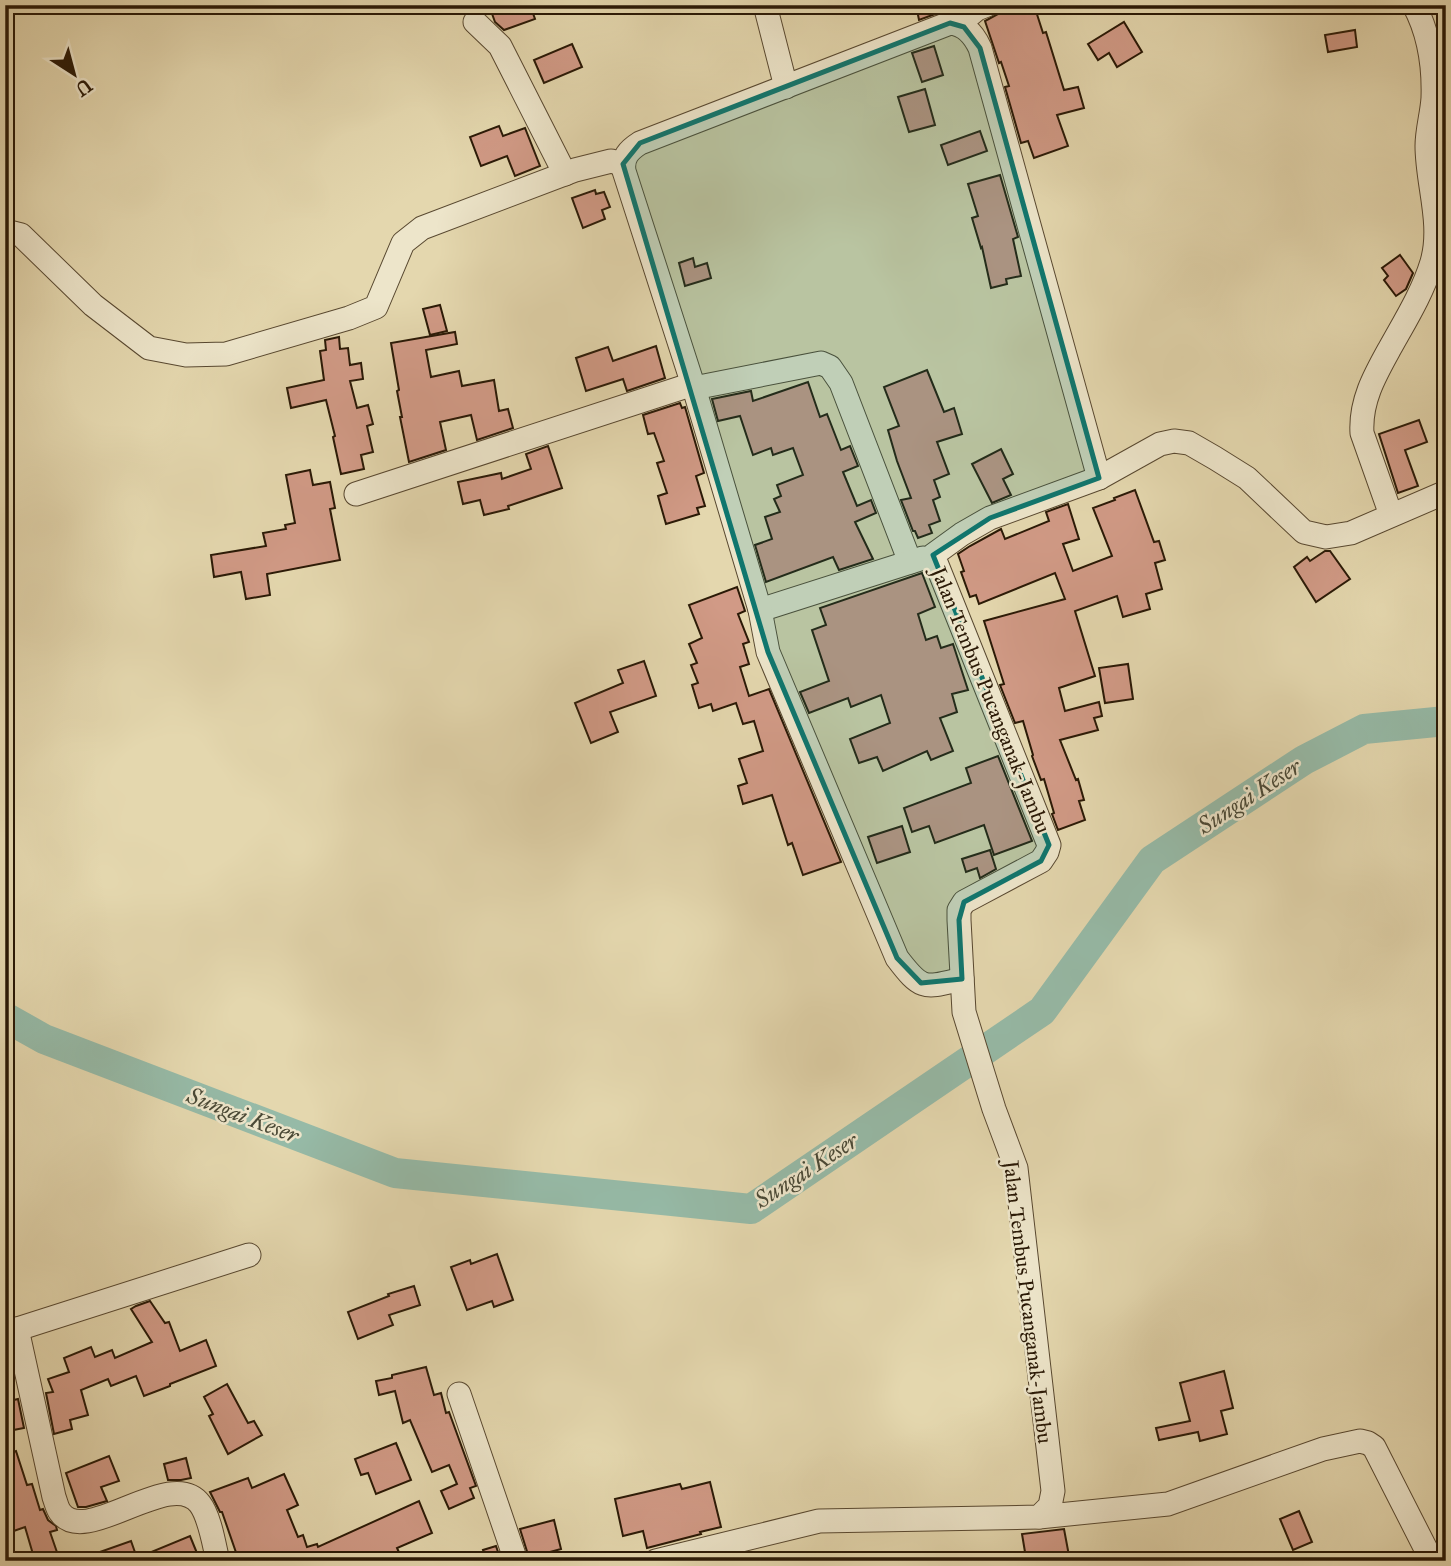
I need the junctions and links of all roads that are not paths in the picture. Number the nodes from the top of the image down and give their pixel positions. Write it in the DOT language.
graph roads {
  1 [pos="765,5"];
  2 [pos="987,5"];
  3 [pos="1414,5"];
  4 [pos="475,23"];
  5 [pos="959,24"];
  6 [pos="786,87"];
  7 [pos="623,164"];
  8 [pos="565,174"];
  9 [pos="5,231"];
  10 [pos="694,386"];
  11 [pos="1099,478"];
  12 [pos="1446,492"];
  13 [pos="356,494"];
  14 [pos="1391,515"];
  15 [pos="933,555"];
  16 [pos="910,562"];
  17 [pos="760,610"];
  18 [pos="962,979"];
  19 [pos="249,1255"];
  20 [pos="11,1331"];
  21 [pos="459,1394"];
  22 [pos="1039,1517"];
  23 [pos="666,1559"];
  24 [pos="218,1561"];
  25 [pos="516,1561"];
  26 [pos="1432,1561"];
  1 -- 6 [label="street"];
  2 -- 5 [label="street"];
  3 -- 14 [label="street"];
  4 -- 8 [label="street"];
  5 -- 6 [label="street"];
  5 -- 11 [label="street"];
  6 -- 7 [label="street"];
  7 -- 8 [label="street"];
  7 -- 10 [label="street"];
  8 -- 9 [label="street"];
  10 -- 13 [label="street"];
  10 -- 16 [label="street"];
  10 -- 17 [label="street"];
  11 -- 14 [label="street, Jalan Tembus Pucanganak-Jambu"];
  11 -- 15 [label="street, Jalan Tembus Pucanganak-Jambu"];
  12 -- 14 [label="street, Jalan Tembus Pucanganak-Jambu"];
  15 -- 16 [label="street"];
  15 -- 18 [label="street, Jalan Tembus Pucanganak-Jambu"];
  16 -- 17 [label="street"];
  17 -- 18 [label="street"];
  18 -- 22 [label="street, Jalan Tembus Pucanganak-Jambu"];
  19 -- 20 [label="street"];
  20 -- 24 [label="street"];
  21 -- 25 [label="street"];
  22 -- 23 [label="street"];
  22 -- 26 [label="street"];
}
